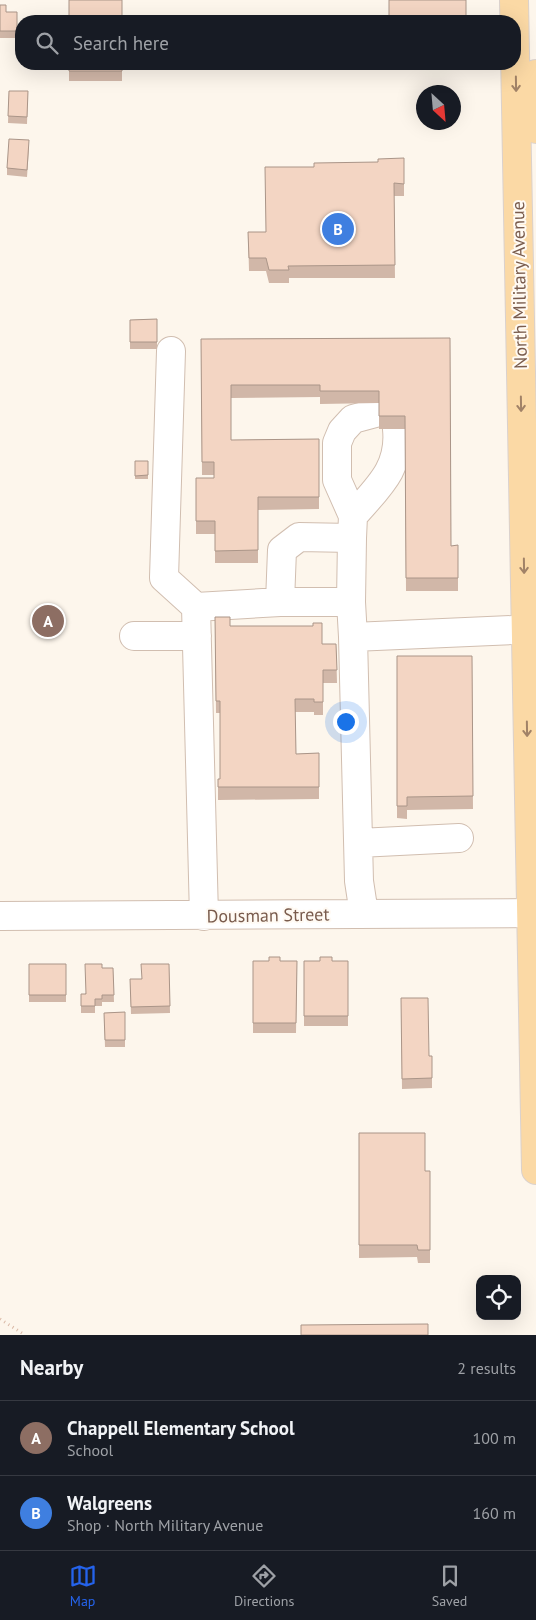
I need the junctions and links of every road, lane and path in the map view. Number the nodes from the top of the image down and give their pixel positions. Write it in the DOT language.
graph roads {
  1 [pos="514,0"];
  2 [pos="514,15"];
  3 [pos="516,70"];
  4 [pos="536,74"];
  5 [pos="536,128"];
  6 [pos="171,351"];
  7 [pos="352,527"];
  8 [pos="280,602"];
  9 [pos="352,602"];
  10 [pos="196,606"];
  11 [pos="531,629"];
  12 [pos="134,636"];
  13 [pos="197,636"];
  14 [pos="354,637"];
  15 [pos="459,838"];
  16 [pos="359,843"];
  17 [pos="533,913"];
  18 [pos="364,914"];
  19 [pos="0,916"];
  20 [pos="204,916"];
  21 [pos="536,1170"];
  22 [pos="0,1319"];
  23 [pos="25,1335"];
  1 -- 2 [label="main road, North Military Avenue, one-way"];
  3 -- 11 [label="main road, North Military Avenue, one-way"];
  4 -- 5 [label="main road"];
  6 -- 10 [label="street"];
  7 -- 7 [label="street"];
  7 -- 8 [label="street"];
  7 -- 9 [label="street"];
  8 -- 9 [label="street"];
  8 -- 10 [label="street"];
  9 -- 14 [label="street"];
  10 -- 13 [label="street"];
  11 -- 14 [label="street"];
  11 -- 17 [label="main road, North Military Avenue, one-way"];
  12 -- 13 [label="street"];
  13 -- 20 [label="street"];
  14 -- 16 [label="street"];
  15 -- 16 [label="street"];
  16 -- 18 [label="street"];
  17 -- 18 [label="street, Dousman Street"];
  17 -- 21 [label="main road, North Military Avenue"];
  18 -- 20 [label="street, Dousman Street"];
  19 -- 20 [label="street, Dousman Street"];
  22 -- 23 [label="path"];
}
